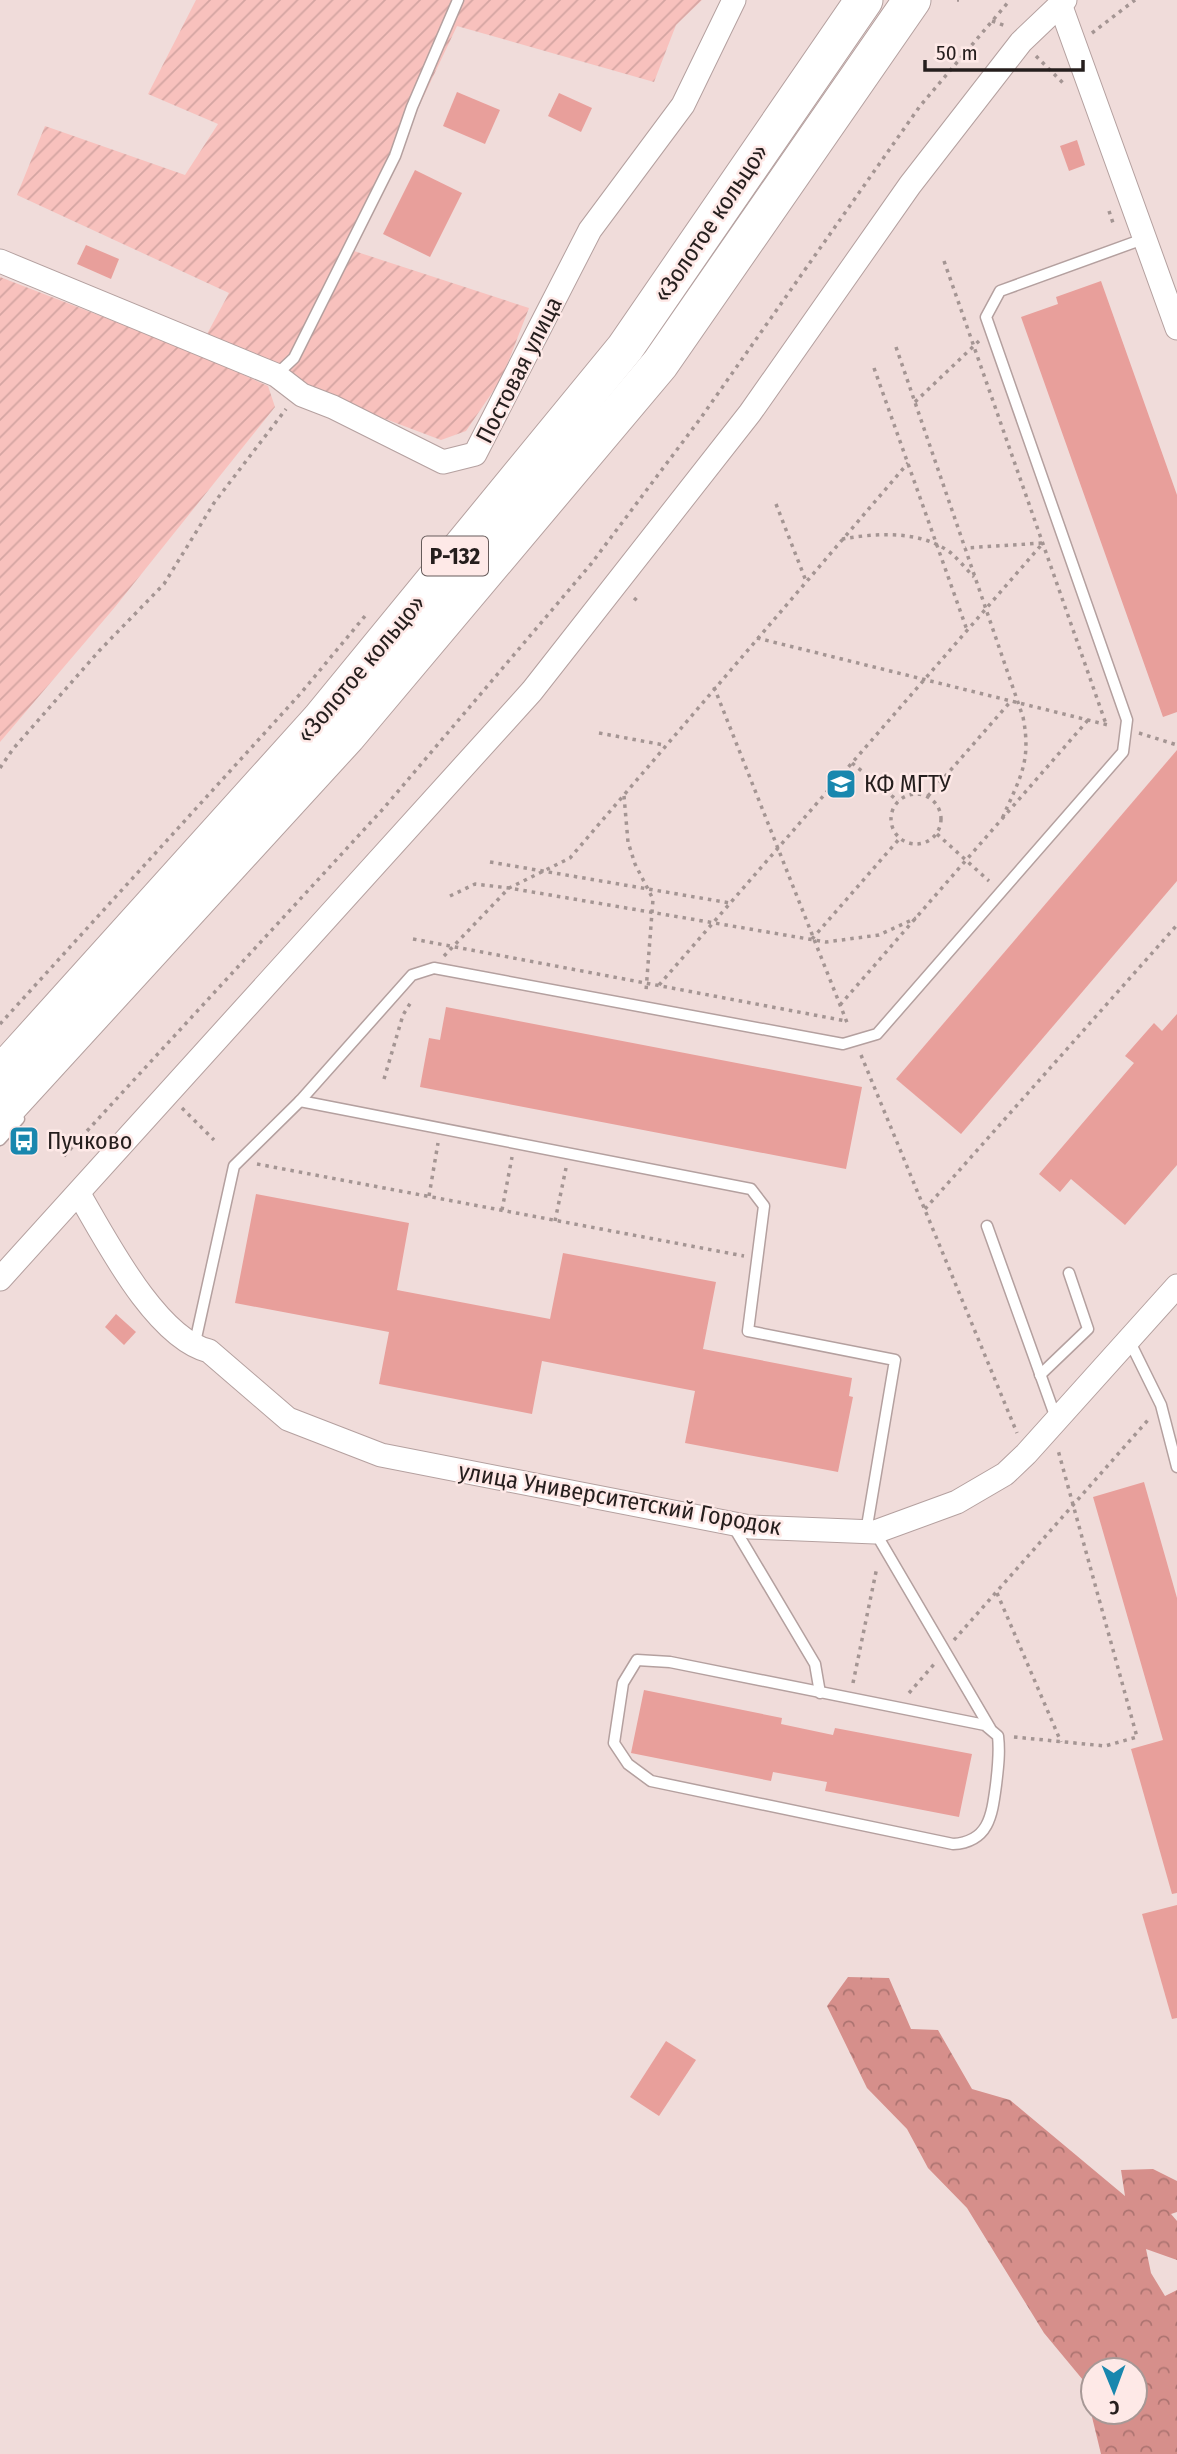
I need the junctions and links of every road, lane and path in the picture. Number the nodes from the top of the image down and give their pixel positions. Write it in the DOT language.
graph roads {
  1 [pos="458,0"];
  2 [pos="734,0"];
  3 [pos="864,0"];
  4 [pos="912,0"];
  5 [pos="1010,0"];
  6 [pos="1135,0"];
  7 [pos="1063,2"];
  8 [pos="992,21"];
  9 [pos="1090,34"];
  10 [pos="1021,42"];
  11 [pos="1070,97"];
  12 [pos="1105,200"];
  13 [pos="1114,226"];
  14 [pos="1146,238"];
  15 [pos="0,261"];
  16 [pos="944,261"];
  17 [pos="1172,299"];
  18 [pos="1177,328"];
  19 [pos="991,330"];
  20 [pos="973,346"];
  21 [pos="896,347"];
  22 [pos="874,368"];
  23 [pos="276,375"];
  24 [pos="302,395"];
  25 [pos="915,402"];
  26 [pos="908,463"];
  27 [pos="776,504"];
  28 [pos="842,539"];
  29 [pos="1042,543"];
  30 [pos="937,546"];
  31 [pos="965,548"];
  32 [pos="975,579"];
  33 [pos="806,581"];
  34 [pos="372,608"];
  35 [pos="986,608"];
  36 [pos="967,630"];
  37 [pos="757,638"];
  38 [pos="924,679"];
  39 [pos="714,687"];
  40 [pos="1012,701"];
  41 [pos="1018,702"];
  42 [pos="1088,720"];
  43 [pos="1107,724"];
  44 [pos="1126,729"];
  45 [pos="599,733"];
  46 [pos="664,745"];
  47 [pos="1177,745"];
  48 [pos="852,763"];
  49 [pos="0,768"];
  50 [pos="624,796"];
  51 [pos="928,796"];
  52 [pos="898,801"];
  53 [pos="1002,819"];
  54 [pos="937,834"];
  55 [pos="900,838"];
  56 [pos="777,849"];
  57 [pos="966,860"];
  58 [pos="490,862"];
  59 [pos="546,871"];
  60 [pos="646,886"];
  61 [pos="509,888"];
  62 [pos="1001,892"];
  63 [pos="450,896"];
  64 [pos="730,903"];
  65 [pos="652,911"];
  66 [pos="916,918"];
  67 [pos="714,922"];
  68 [pos="1177,925"];
  69 [pos="413,939"];
  70 [pos="812,939"];
  71 [pos="451,946"];
  72 [pos="434,968"];
  73 [pos="647,983"];
  74 [pos="659,985"];
  75 [pos="840,1005"];
  76 [pos="645,1007"];
  77 [pos="846,1021"];
  78 [pos="0,1024"];
  79 [pos="855,1041"];
  80 [pos="52,1056"];
  81 [pos="0,1075"];
  82 [pos="384,1079"];
  83 [pos="38,1095"];
  84 [pos="300,1101"];
  85 [pos="15,1110"];
  86 [pos="0,1140"];
  87 [pos="451,1142"];
  88 [pos="501,1151"];
  89 [pos="64,1156"];
  90 [pos="240,1160"];
  91 [pos="566,1164"];
  92 [pos="79,1194"];
  93 [pos="429,1196"];
  94 [pos="925,1209"];
  95 [pos="502,1210"];
  96 [pos="555,1221"];
  97 [pos="987,1226"];
  98 [pos="748,1245"];
  99 [pos="1069,1273"];
  100 [pos="0,1279"];
  101 [pos="1177,1286"];
  102 [pos="1129,1340"];
  103 [pos="194,1347"];
  104 [pos="1040,1375"];
  105 [pos="1161,1405"];
  106 [pos="1054,1424"];
  107 [pos="1026,1454"];
  108 [pos="1177,1467"];
  109 [pos="1072,1504"];
  110 [pos="732,1524"];
  111 [pos="875,1535"];
  112 [pos="996,1592"];
  113 [pos="945,1651"];
  114 [pos="820,1693"];
  115 [pos="850,1698"];
  116 [pos="896,1707"];
  117 [pos="995,1733"];
  118 [pos="1061,1742"];
  1 -- 23 [label="lane"];
  2 -- 24 [label="street, Постовая улица"];
  3 -- 81 [label="highway, «Золотое кольцо» / Р-132"];
  4 -- 80 [label="highway, «Золотое кольцо» / Р-132"];
  5 -- 8 [label="path"];
  6 -- 9 [label="path"];
  7 -- 10 [label="street"];
  7 -- 14 [label="street"];
  8 -- 10 [label="path"];
  8 -- 89 [label="path"];
  10 -- 11 [label="path"];
  10 -- 92 [label="street"];
  12 -- 13 [label="path"];
  14 -- 17 [label="street"];
  14 -- 19 [label="lane"];
  15 -- 23 [label="street, Постовая улица"];
  16 -- 20 [label="path"];
  17 -- 18 [label="street"];
  19 -- 20 [label="path"];
  19 -- 44 [label="lane"];
  20 -- 25 [label="path"];
  20 -- 29 [label="path"];
  21 -- 25 [label="path"];
  22 -- 26 [label="path"];
  23 -- 24 [label="street, Постовая улица"];
  24 -- 49 [label="path"];
  25 -- 31 [label="path"];
  26 -- 28 [label="path"];
  26 -- 30 [label="path"];
  27 -- 33 [label="path"];
  28 -- 30 [label="path"];
  28 -- 33 [label="path"];
  29 -- 31 [label="path"];
  29 -- 35 [label="path"];
  29 -- 43 [label="path"];
  30 -- 32 [label="path"];
  30 -- 36 [label="path"];
  31 -- 32 [label="path"];
  32 -- 35 [label="path"];
  33 -- 37 [label="path"];
  34 -- 78 [label="path"];
  35 -- 36 [label="path"];
  35 -- 41 [label="path"];
  36 -- 38 [label="path"];
  37 -- 38 [label="path"];
  37 -- 39 [label="path"];
  38 -- 40 [label="path"];
  38 -- 48 [label="path"];
  39 -- 46 [label="path"];
  39 -- 56 [label="path"];
  40 -- 41 [label="path"];
  40 -- 51 [label="path"];
  41 -- 42 [label="path"];
  41 -- 53 [label="path"];
  42 -- 43 [label="path"];
  42 -- 53 [label="path"];
  43 -- 44 [label="path"];
  44 -- 47 [label="path"];
  44 -- 62 [label="lane"];
  45 -- 46 [label="path"];
  46 -- 50 [label="path"];
  48 -- 52 [label="path"];
  48 -- 56 [label="path"];
  50 -- 59 [label="path"];
  50 -- 60 [label="path"];
  51 -- 52 [label="path"];
  51 -- 54 [label="path"];
  52 -- 55 [label="path"];
  53 -- 57 [label="path"];
  54 -- 55 [label="path"];
  54 -- 57 [label="path"];
  55 -- 70 [label="path"];
  56 -- 64 [label="path"];
  56 -- 70 [label="path"];
  57 -- 62 [label="path"];
  57 -- 66 [label="path"];
  58 -- 59 [label="path"];
  59 -- 60 [label="path"];
  59 -- 61 [label="path"];
  60 -- 64 [label="path"];
  60 -- 65 [label="path"];
  61 -- 63 [label="path"];
  61 -- 65 [label="path"];
  61 -- 71 [label="path"];
  62 -- 79 [label="lane"];
  64 -- 67 [label="path"];
  65 -- 67 [label="path"];
  65 -- 73 [label="path"];
  66 -- 70 [label="path"];
  66 -- 75 [label="path"];
  67 -- 70 [label="path"];
  67 -- 74 [label="path"];
  68 -- 94 [label="path"];
  69 -- 71 [label="path"];
  70 -- 75 [label="path"];
  71 -- 72 [label="path"];
  71 -- 73 [label="path"];
  72 -- 76 [label="lane"];
  72 -- 82 [label="path"];
  72 -- 84 [label="lane"];
  73 -- 74 [label="path"];
  73 -- 76 [label="path"];
  74 -- 77 [label="path"];
  75 -- 77 [label="path"];
  76 -- 79 [label="lane"];
  77 -- 79 [label="path"];
  79 -- 94 [label="path"];
  80 -- 83 [label="lane"];
  80 -- 85 [label="highway, Р-132"];
  84 -- 90 [label="lane"];
  84 -- 111 [label="lane"];
  85 -- 86 [label="lane"];
  87 -- 93 [label="path"];
  88 -- 95 [label="path"];
  90 -- 93 [label="path"];
  90 -- 103 [label="lane"];
  91 -- 96 [label="path"];
  92 -- 100 [label="street"];
  92 -- 103 [label="street, улица Университетский Городок"];
  93 -- 95 [label="path"];
  94 -- 107 [label="path"];
  95 -- 96 [label="path"];
  96 -- 98 [label="path"];
  97 -- 104 [label="lane"];
  99 -- 104 [label="lane"];
  101 -- 102 [label="street, улица Университетский Городок"];
  102 -- 105 [label="lane"];
  102 -- 106 [label="street, улица Университетский Городок"];
  103 -- 110 [label="street, улица Университетский Городок"];
  104 -- 106 [label="lane"];
  105 -- 108 [label="lane"];
  105 -- 109 [label="path"];
  106 -- 107 [label="street, улица Университетский Городок"];
  106 -- 109 [label="path"];
  107 -- 111 [label="street, улица Университетский Городок"];
  109 -- 112 [label="path"];
  109 -- 118 [label="path"];
  110 -- 111 [label="street, улица Университетский Городок"];
  110 -- 114 [label="lane"];
  111 -- 113 [label="lane"];
  111 -- 115 [label="path"];
  112 -- 113 [label="path"];
  112 -- 118 [label="path"];
  113 -- 116 [label="path"];
  113 -- 117 [label="lane"];
  114 -- 115 [label="lane"];
  114 -- 117 [label="lane"];
  115 -- 116 [label="lane"];
  116 -- 117 [label="lane"];
  117 -- 118 [label="path"];
}
